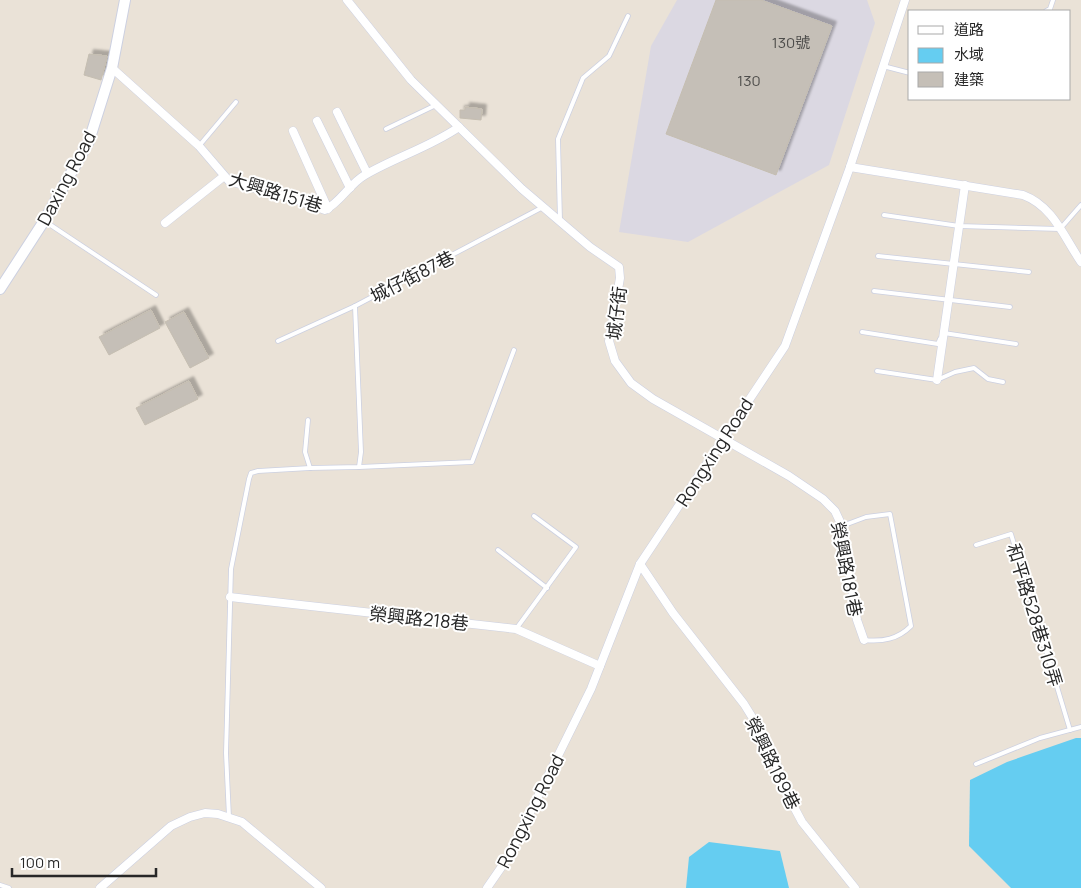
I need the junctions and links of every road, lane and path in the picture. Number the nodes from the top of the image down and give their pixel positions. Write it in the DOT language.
graph roads {
  1 [pos="124,0"];
  2 [pos="348,0"];
  3 [pos="905,0"];
  4 [pos="906,11"];
  5 [pos="628,16"];
  6 [pos="882,65"];
  7 [pos="112,68"];
  8 [pos="908,72"];
  9 [pos="236,102"];
  10 [pos="437,105"];
  11 [pos="337,112"];
  12 [pos="317,121"];
  13 [pos="459,127"];
  14 [pos="386,129"];
  15 [pos="293,131"];
  16 [pos="199,146"];
  17 [pos="850,167"];
  18 [pos="367,174"];
  19 [pos="223,177"];
  20 [pos="965,185"];
  21 [pos="350,188"];
  22 [pos="1081,205"];
  23 [pos="543,207"];
  24 [pos="328,209"];
  25 [pos="884,214"];
  26 [pos="44,221"];
  27 [pos="558,221"];
  28 [pos="165,223"];
  29 [pos="958,226"];
  30 [pos="1060,229"];
  31 [pos="878,256"];
  32 [pos="1081,262"];
  33 [pos="953,265"];
  34 [pos="1029,272"];
  35 [pos="0,289"];
  36 [pos="874,291"];
  37 [pos="156,296"];
  38 [pos="948,299"];
  39 [pos="354,306"];
  40 [pos="1010,307"];
  41 [pos="862,332"];
  42 [pos="943,333"];
  43 [pos="278,341"];
  44 [pos="1016,344"];
  45 [pos="514,350"];
  46 [pos="877,371"];
  47 [pos="937,380"];
  48 [pos="1004,382"];
  49 [pos="308,420"];
  50 [pos="723,440"];
  51 [pos="359,467"];
  52 [pos="310,468"];
  53 [pos="534,516"];
  54 [pos="842,526"];
  55 [pos="976,545"];
  56 [pos="498,550"];
  57 [pos="640,564"];
  58 [pos="547,588"];
  59 [pos="230,597"];
  60 [pos="516,629"];
  61 [pos="864,640"];
  62 [pos="600,666"];
  63 [pos="1081,727"];
  64 [pos="1070,730"];
  65 [pos="976,764"];
  66 [pos="229,817"];
  67 [pos="0,885"];
  68 [pos="8,888"];
  69 [pos="100,888"];
  70 [pos="321,888"];
  71 [pos="487,888"];
  72 [pos="856,888"];
  1 -- 7 [label="street, Daxing Road"];
  2 -- 10 [label="street"];
  3 -- 4 [label="street, Rongxing Road"];
  4 -- 6 [label="street, Rongxing Road"];
  5 -- 27 [label="lane"];
  6 -- 8 [label="lane"];
  6 -- 17 [label="street, Rongxing Road"];
  7 -- 16 [label="street, 大興路151巷"];
  7 -- 26 [label="street, Daxing Road"];
  9 -- 16 [label="lane"];
  10 -- 13 [label="street"];
  10 -- 14 [label="lane"];
  11 -- 18 [label="street"];
  12 -- 21 [label="street"];
  13 -- 18 [label="street, 大興路151巷"];
  13 -- 23 [label="street"];
  15 -- 24 [label="street"];
  16 -- 19 [label="street, 大興路151巷"];
  17 -- 20 [label="street"];
  17 -- 50 [label="street, Rongxing Road"];
  18 -- 21 [label="street, 大興路151巷"];
  19 -- 24 [label="street, 大興路151巷"];
  19 -- 28 [label="street"];
  20 -- 29 [label="street"];
  20 -- 30 [label="street"];
  21 -- 24 [label="street, 大興路151巷"];
  22 -- 30 [label="lane"];
  23 -- 27 [label="street"];
  23 -- 39 [label="lane, 城仔街87巷"];
  25 -- 29 [label="lane"];
  26 -- 35 [label="street, Daxing Road"];
  26 -- 37 [label="lane"];
  27 -- 50 [label="street, 城仔街"];
  29 -- 30 [label="lane"];
  29 -- 33 [label="street"];
  30 -- 32 [label="street"];
  31 -- 33 [label="lane"];
  33 -- 34 [label="lane"];
  33 -- 38 [label="street"];
  36 -- 38 [label="lane"];
  38 -- 40 [label="lane"];
  38 -- 42 [label="street"];
  39 -- 43 [label="lane, 城仔街87巷"];
  39 -- 51 [label="lane"];
  41 -- 42 [label="lane"];
  42 -- 44 [label="lane"];
  42 -- 47 [label="street"];
  45 -- 51 [label="lane"];
  46 -- 47 [label="lane"];
  47 -- 48 [label="lane"];
  49 -- 52 [label="lane"];
  50 -- 54 [label="street, 榮興路181巷"];
  50 -- 57 [label="street, Rongxing Road"];
  51 -- 52 [label="lane"];
  52 -- 59 [label="lane"];
  53 -- 58 [label="lane"];
  54 -- 61 [label="street, 榮興路181巷"];
  54 -- 61 [label="lane"];
  55 -- 64 [label="lane, 和平路528巷310弄"];
  56 -- 58 [label="lane"];
  57 -- 62 [label="street, Rongxing Road"];
  57 -- 72 [label="street, 榮興路189巷"];
  58 -- 60 [label="lane"];
  59 -- 60 [label="street, 榮興路218巷"];
  59 -- 66 [label="lane"];
  60 -- 62 [label="street, 榮興路218巷"];
  62 -- 71 [label="street, Rongxing Road"];
  63 -- 64 [label="lane"];
  64 -- 65 [label="lane"];
  66 -- 69 [label="street"];
  66 -- 70 [label="street"];
  67 -- 68 [label="lane"];
}
